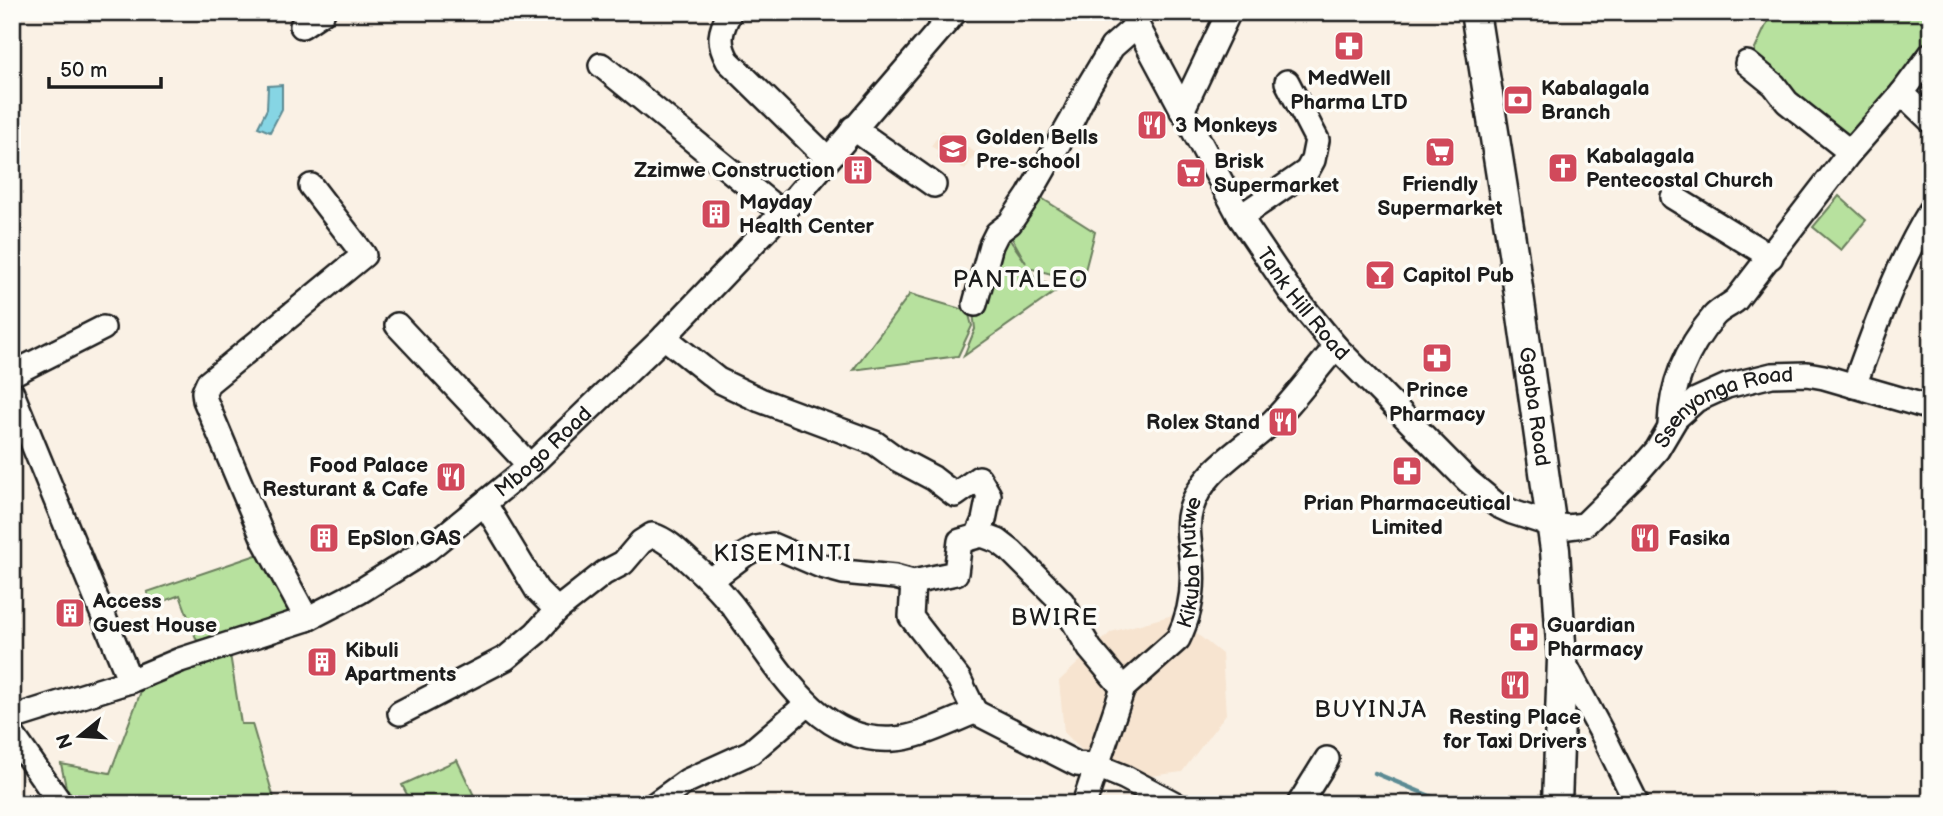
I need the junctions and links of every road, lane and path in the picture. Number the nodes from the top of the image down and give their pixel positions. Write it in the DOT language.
graph roads {
  1 [pos="323,12"];
  2 [pos="730,12"];
  3 [pos="955,12"];
  4 [pos="1229,12"];
  5 [pos="1475,12"];
  6 [pos="1134,18"];
  7 [pos="302,26"];
  8 [pos="1931,54"];
  9 [pos="1747,63"];
  10 [pos="601,65"];
  11 [pos="1287,82"];
  12 [pos="1902,93"];
  13 [pos="1182,111"];
  14 [pos="1931,121"];
  15 [pos="853,128"];
  16 [pos="1850,152"];
  17 [pos="827,158"];
  18 [pos="934,185"];
  19 [pos="311,186"];
  20 [pos="1673,197"];
  21 [pos="1931,209"];
  22 [pos="782,213"];
  23 [pos="1240,217"];
  24 [pos="1771,257"];
  25 [pos="975,304"];
  26 [pos="397,325"];
  27 [pos="103,328"];
  28 [pos="664,337"];
  29 [pos="1336,347"];
  30 [pos="12,374"];
  31 [pos="1854,386"];
  32 [pos="12,393"];
  33 [pos="1931,408"];
  34 [pos="1670,425"];
  35 [pos="530,466"];
  36 [pos="485,504"];
  37 [pos="1552,524"];
  38 [pos="977,536"];
  39 [pos="711,580"];
  40 [pos="913,582"];
  41 [pos="557,610"];
  42 [pos="307,619"];
  43 [pos="1562,659"];
  44 [pos="130,681"];
  45 [pos="1123,688"];
  46 [pos="807,704"];
  47 [pos="975,712"];
  48 [pos="400,713"];
  49 [pos="12,718"];
  50 [pos="12,734"];
  51 [pos="1327,759"];
  52 [pos="1097,766"];
  53 [pos="61,804"];
  54 [pos="655,804"];
  55 [pos="1084,804"];
  56 [pos="1175,804"];
  57 [pos="1299,804"];
  58 [pos="1557,804"];
  59 [pos="1637,804"];
  1 -- 7 [label="street"];
  2 -- 17 [label="street"];
  3 -- 15 [label="street, Mbogo Road"];
  4 -- 13 [label="street"];
  5 -- 37 [label="main road, Ggaba Road"];
  6 -- 13 [label="street, Tank Hill Road"];
  6 -- 25 [label="street"];
  8 -- 12 [label="street"];
  9 -- 16 [label="street"];
  10 -- 22 [label="street"];
  11 -- 23 [label="street"];
  12 -- 14 [label="street"];
  12 -- 16 [label="street"];
  13 -- 23 [label="street, Tank Hill Road"];
  15 -- 17 [label="street, Mbogo Road"];
  15 -- 18 [label="street"];
  16 -- 24 [label="street"];
  17 -- 22 [label="street, Mbogo Road"];
  19 -- 42 [label="street"];
  20 -- 24 [label="street"];
  21 -- 31 [label="street"];
  22 -- 28 [label="street, Mbogo Road"];
  23 -- 29 [label="street, Tank Hill Road"];
  24 -- 34 [label="street"];
  26 -- 35 [label="street"];
  27 -- 30 [label="street"];
  28 -- 35 [label="street, Mbogo Road"];
  28 -- 38 [label="street"];
  29 -- 37 [label="street, Tank Hill Road"];
  29 -- 45 [label="street, Kikuba Mutwe"];
  31 -- 33 [label="street, Ssenyonga Road"];
  31 -- 34 [label="street, Ssenyonga Road"];
  32 -- 44 [label="street"];
  34 -- 37 [label="street, Ssenyonga Road"];
  35 -- 36 [label="street, Mbogo Road"];
  36 -- 41 [label="street"];
  36 -- 42 [label="street, Mbogo Road"];
  37 -- 43 [label="main road, Ggaba Road"];
  38 -- 40 [label="street"];
  38 -- 45 [label="street"];
  39 -- 40 [label="street"];
  39 -- 41 [label="street"];
  39 -- 46 [label="street"];
  40 -- 47 [label="street"];
  41 -- 48 [label="street"];
  42 -- 44 [label="street, Mbogo Road"];
  43 -- 58 [label="main road, Ggaba Road"];
  43 -- 59 [label="street"];
  44 -- 49 [label="street, Mbogo Road"];
  45 -- 52 [label="street, Kikuba Mutwe"];
  46 -- 47 [label="street"];
  46 -- 54 [label="street"];
  47 -- 52 [label="street"];
  50 -- 53 [label="street"];
  51 -- 57 [label="street"];
  52 -- 55 [label="street, Kikuba Mutwe"];
  52 -- 56 [label="street"];
}
